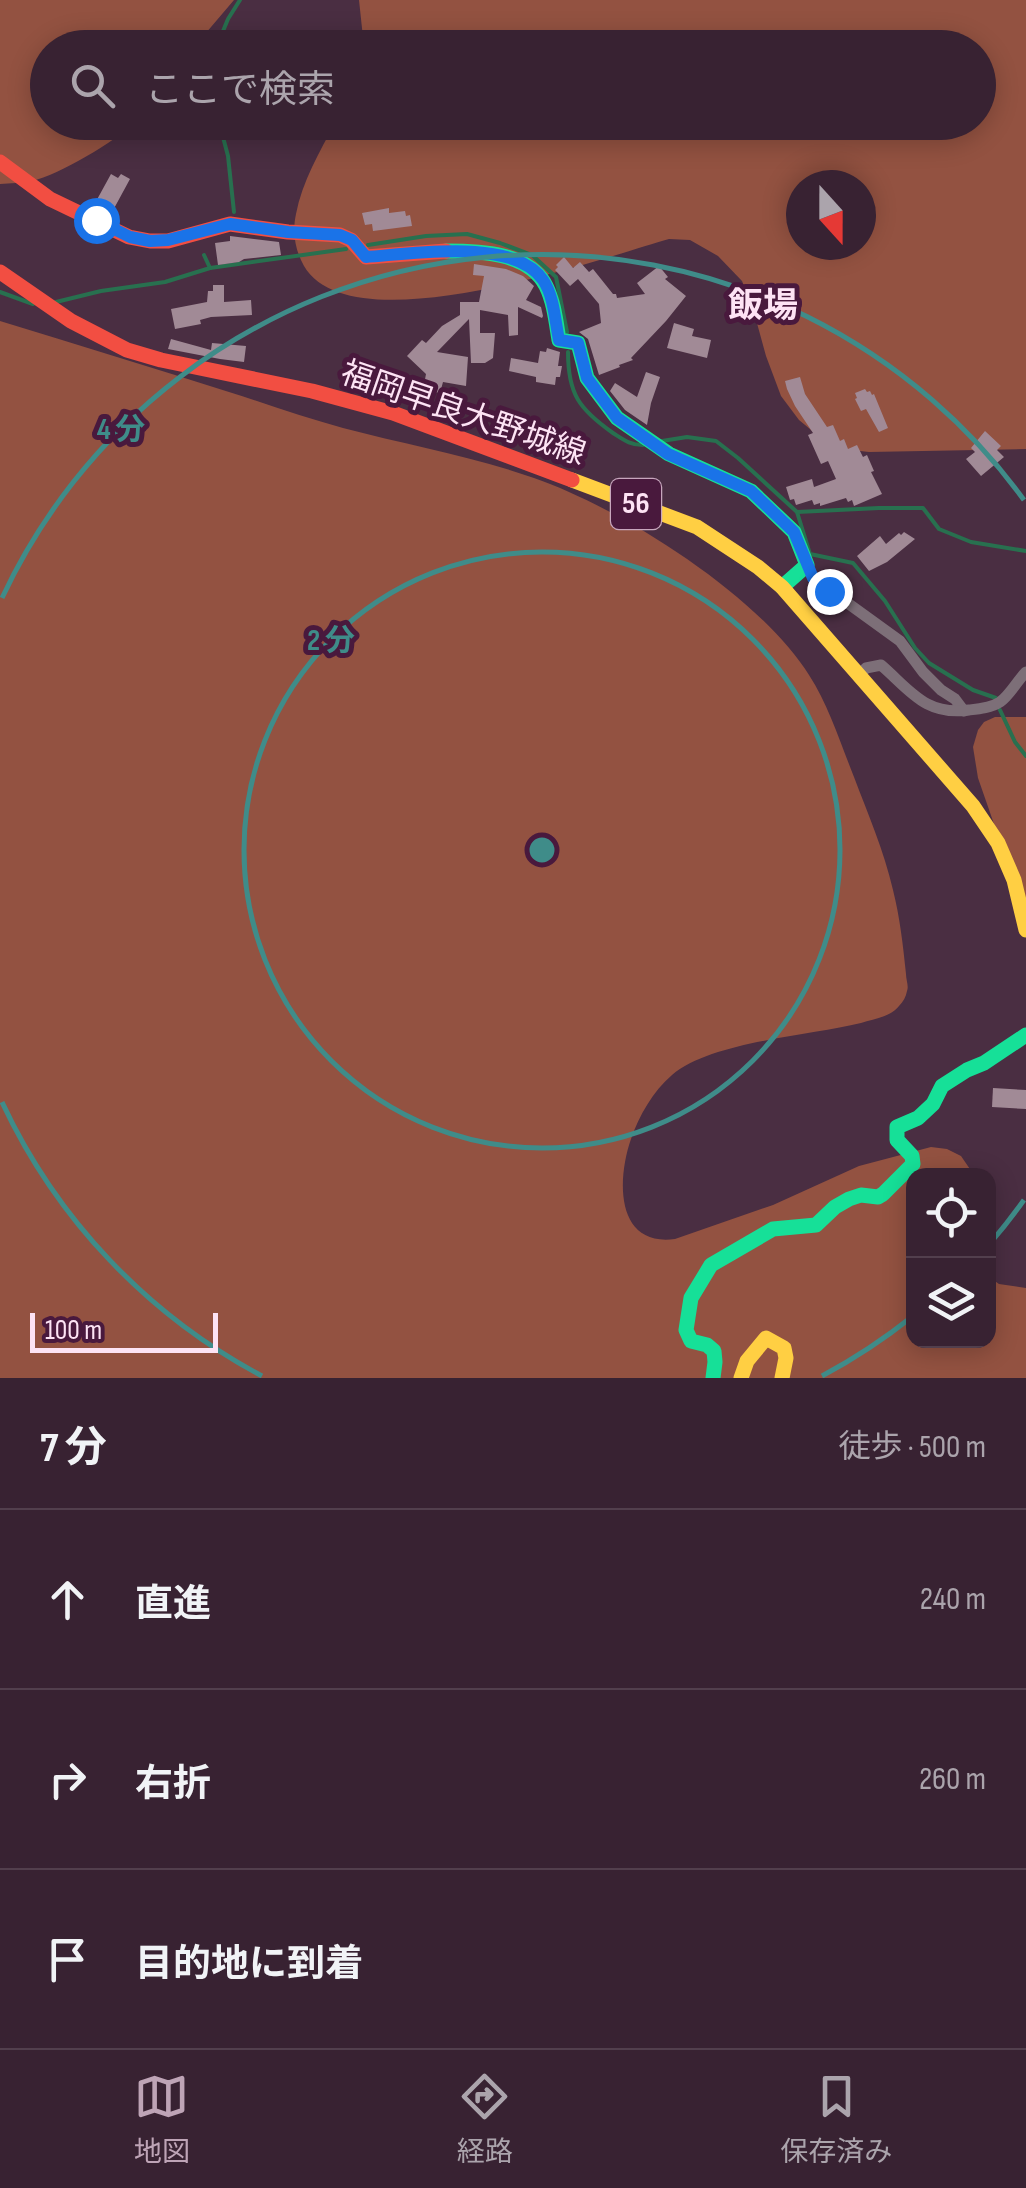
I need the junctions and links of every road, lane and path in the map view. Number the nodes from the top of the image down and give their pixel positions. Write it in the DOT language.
graph roads {
  1 [pos="0,162"];
  2 [pos="0,272"];
  3 [pos="807,565"];
  4 [pos="782,587"];
  5 [pos="1026,672"];
  6 [pos="859,675"];
  7 [pos="964,711"];
  8 [pos="1026,930"];
  9 [pos="1026,1035"];
  10 [pos="712,1378"];
  11 [pos="741,1378"];
  12 [pos="782,1378"];
  1 -- 3 [label="main road"];
  2 -- 4 [label="main road, 福岡早良大野城線 / 56"];
  3 -- 4 [label="main road"];
  3 -- 7 [label="street"];
  4 -- 6 [label="main road, 福岡早良大野城線 / 56"];
  5 -- 7 [label="street"];
  6 -- 7 [label="street"];
  6 -- 8 [label="main road, 福岡早良大野城線 / 56"];
  9 -- 10 [label="main road"];
  11 -- 12 [label="main road"];
}
